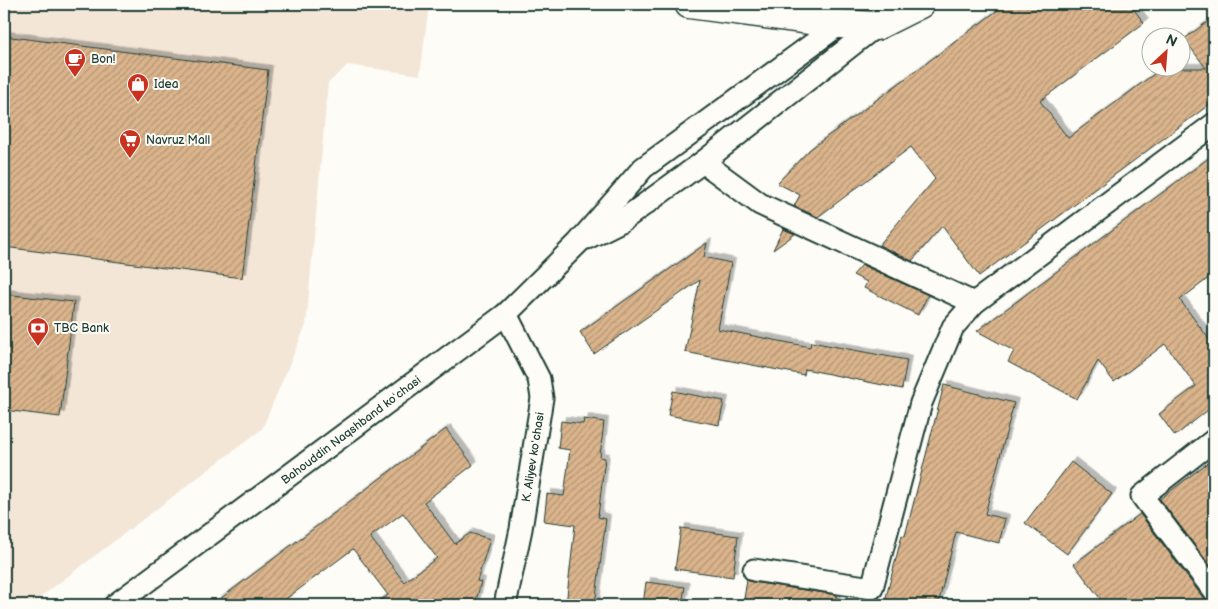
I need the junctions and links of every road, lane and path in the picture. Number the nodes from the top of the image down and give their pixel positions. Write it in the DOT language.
graph roads {
  1 [pos="689,4"];
  2 [pos="920,4"];
  3 [pos="871,15"];
  4 [pos="840,24"];
  5 [pos="1214,124"];
  6 [pos="703,162"];
  7 [pos="578,243"];
  8 [pos="974,303"];
  9 [pos="506,314"];
  10 [pos="1214,440"];
  11 [pos="754,570"];
  12 [pos="1214,591"];
  13 [pos="870,597"];
  14 [pos="115,605"];
  15 [pos="505,605"];
  1 -- 4 [label="main road"];
  2 -- 3 [label="main road"];
  3 -- 4 [label="main road"];
  3 -- 6 [label="street"];
  4 -- 7 [label="street"];
  5 -- 8 [label="street"];
  6 -- 7 [label="street"];
  6 -- 8 [label="street"];
  7 -- 9 [label="street, Bahouddin Naqshband koʻchasi"];
  8 -- 13 [label="street"];
  9 -- 14 [label="street, Bahouddin Naqshband koʻchasi"];
  9 -- 15 [label="street, K. Aliyev koʻchasi"];
  10 -- 12 [label="street"];
  11 -- 13 [label="street"];
}
